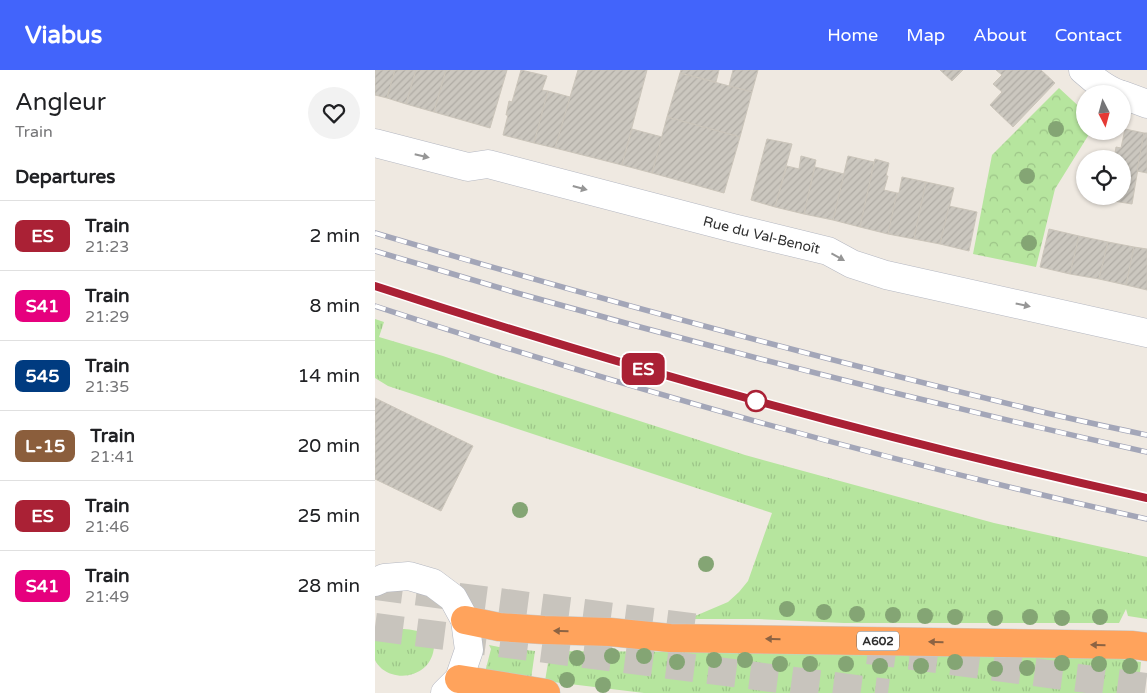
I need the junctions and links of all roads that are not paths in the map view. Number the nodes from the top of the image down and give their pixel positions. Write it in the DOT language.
graph roads {
  1 [pos="1083,70"];
  2 [pos="1103,85"];
  3 [pos="1131,98"];
  4 [pos="1147,104"];
  5 [pos="375,143"];
  6 [pos="1147,333"];
  7 [pos="375,582"];
  8 [pos="465,620"];
  9 [pos="1147,647"];
  10 [pos="452,686"];
  11 [pos="546,693"];
  1 -- 2 [label="street"];
  3 -- 4 [label="street"];
  5 -- 6 [label="street, Rue du Val-Benoît, one-way"];
  7 -- 8 [label="street"];
  9 -- 8 [label="highway, A602, one-way"];
  8 -- 10 [label="street"];
  10 -- 11 [label="highway"];
}
